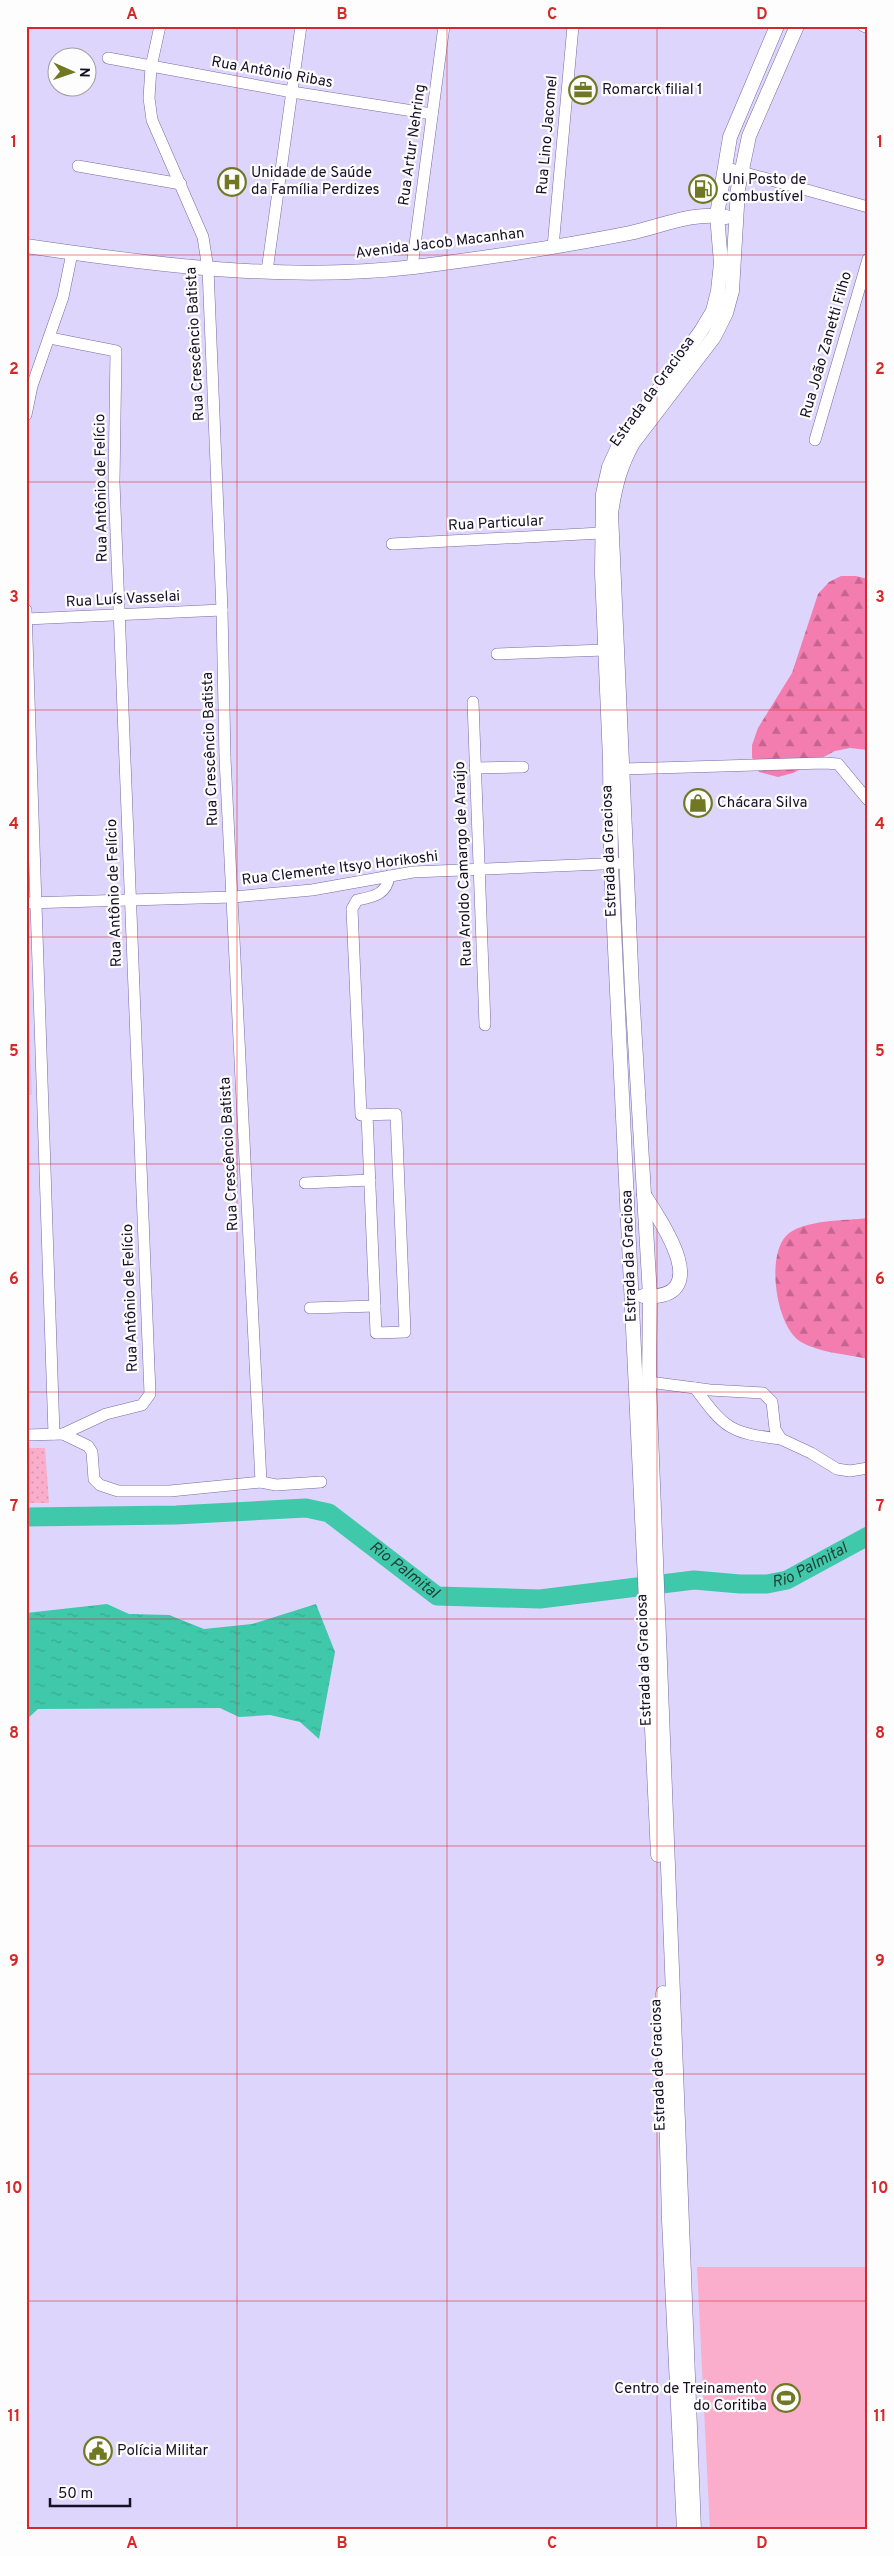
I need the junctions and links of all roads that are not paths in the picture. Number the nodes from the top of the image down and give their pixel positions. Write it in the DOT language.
graph roads {
  1 [pos="160,26"];
  2 [pos="301,26"];
  3 [pos="444,26"];
  4 [pos="573,26"];
  5 [pos="777,26"];
  6 [pos="797,26"];
  7 [pos="863,26"];
  8 [pos="868,28"];
  9 [pos="108,58"];
  10 [pos="151,67"];
  11 [pos="292,92"];
  12 [pos="432,114"];
  13 [pos="78,166"];
  14 [pos="724,167"];
  15 [pos="741,171"];
  16 [pos="181,184"];
  17 [pos="868,207"];
  18 [pos="717,215"];
  19 [pos="735,218"];
  20 [pos="26,246"];
  21 [pos="553,247"];
  22 [pos="72,253"];
  23 [pos="868,260"];
  24 [pos="412,267"];
  25 [pos="208,269"];
  26 [pos="267,271"];
  27 [pos="50,338"];
  28 [pos="26,415"];
  29 [pos="815,440"];
  30 [pos="601,533"];
  31 [pos="392,544"];
  32 [pos="26,610"];
  33 [pos="222,610"];
  34 [pos="120,616"];
  35 [pos="26,619"];
  36 [pos="605,650"];
  37 [pos="497,654"];
  38 [pos="472,702"];
  39 [pos="523,767"];
  40 [pos="475,768"];
  41 [pos="623,769"];
  42 [pos="868,800"];
  43 [pos="626,863"];
  44 [pos="610,864"];
  45 [pos="478,870"];
  46 [pos="388,876"];
  47 [pos="233,897"];
  48 [pos="131,901"];
  49 [pos="31,903"];
  50 [pos="486,1025"];
  51 [pos="367,1114"];
  52 [pos="370,1180"];
  53 [pos="305,1183"];
  54 [pos="644,1195"];
  55 [pos="632,1295"];
  56 [pos="650,1296"];
  57 [pos="375,1306"];
  58 [pos="310,1308"];
  59 [pos="649,1382"];
  60 [pos="695,1388"];
  61 [pos="58,1434"];
  62 [pos="26,1435"];
  63 [pos="781,1439"];
  64 [pos="868,1468"];
  65 [pos="260,1482"];
  66 [pos="320,1482"];
  67 [pos="651,1568"];
  68 [pos="653,1610"];
  69 [pos="684,2530"];
  70 [pos="694,2530"];
  1 -- 10 [label="street, Rua Crescêncio Batista"];
  2 -- 11 [label="street"];
  3 -- 12 [label="street, Rua Artur Nehring"];
  4 -- 21 [label="street, Rua Lino Jacomel"];
  5 -- 14 [label="main road, Estrada da Graciosa"];
  6 -- 15 [label="main road, Estrada da Graciosa"];
  7 -- 8 [label="street"];
  9 -- 10 [label="street, Rua Antônio Ribas"];
  10 -- 11 [label="street, Rua Antônio Ribas"];
  10 -- 16 [label="street, Rua Crescêncio Batista"];
  11 -- 12 [label="street, Rua Antônio Ribas"];
  11 -- 26 [label="street"];
  12 -- 24 [label="street, Rua Artur Nehring"];
  13 -- 16 [label="street"];
  14 -- 15 [label="street"];
  14 -- 18 [label="main road, Estrada da Graciosa"];
  15 -- 17 [label="street"];
  15 -- 19 [label="main road, Estrada da Graciosa"];
  16 -- 25 [label="street, Rua Crescêncio Batista"];
  18 -- 19 [label="main road, Avenida Jacob Macanhan"];
  18 -- 21 [label="main road, Avenida Jacob Macanhan"];
  18 -- 30 [label="main road, Estrada da Graciosa"];
  19 -- 41 [label="main road, Estrada da Graciosa"];
  20 -- 22 [label="main road, Avenida Jacob Macanhan"];
  21 -- 24 [label="main road, Avenida Jacob Macanhan"];
  22 -- 25 [label="main road, Avenida Jacob Macanhan"];
  22 -- 27 [label="street"];
  23 -- 29 [label="street, Rua João Zanetti Filho"];
  24 -- 26 [label="main road, Avenida Jacob Macanhan"];
  25 -- 26 [label="main road, Avenida Jacob Macanhan"];
  25 -- 33 [label="street, Rua Crescêncio Batista"];
  27 -- 28 [label="street"];
  27 -- 34 [label="street, Rua Antônio de Felício"];
  30 -- 31 [label="street, Rua Particular"];
  30 -- 36 [label="main road, Estrada da Graciosa"];
  32 -- 35 [label="street"];
  33 -- 34 [label="street, Rua Luís Vasselai"];
  33 -- 47 [label="street, Rua Crescêncio Batista"];
  34 -- 35 [label="street, Rua Luís Vasselai"];
  34 -- 48 [label="street, Rua Antônio de Felício"];
  35 -- 49 [label="street"];
  36 -- 37 [label="street"];
  36 -- 44 [label="main road, Estrada da Graciosa"];
  38 -- 40 [label="street, Rua Aroldo Camargo de Araújo"];
  39 -- 40 [label="street"];
  40 -- 45 [label="street, Rua Aroldo Camargo de Araújo"];
  41 -- 42 [label="street"];
  41 -- 43 [label="main road, Estrada da Graciosa"];
  43 -- 44 [label="street, Rua Clemente Itsyo Horikoshi"];
  43 -- 54 [label="main road, Estrada da Graciosa"];
  44 -- 45 [label="street, Rua Clemente Itsyo Horikoshi"];
  44 -- 55 [label="main road, Estrada da Graciosa"];
  45 -- 46 [label="street, Rua Clemente Itsyo Horikoshi"];
  45 -- 50 [label="street, Rua Aroldo Camargo de Araújo"];
  46 -- 47 [label="street, Rua Clemente Itsyo Horikoshi"];
  46 -- 51 [label="street"];
  47 -- 48 [label="street, Rua Clemente Itsyo Horikoshi"];
  47 -- 65 [label="street, Rua Crescêncio Batista"];
  48 -- 49 [label="street, Rua Clemente Itsyo Horikoshi"];
  48 -- 61 [label="street, Rua Antônio de Felício"];
  49 -- 61 [label="street"];
  51 -- 52 [label="street"];
  51 -- 57 [label="street"];
  52 -- 53 [label="street"];
  52 -- 57 [label="street"];
  54 -- 56 [label="main road, Estrada da Graciosa"];
  54 -- 56 [label="main road"];
  55 -- 56 [label="main road"];
  55 -- 67 [label="main road, Estrada da Graciosa"];
  56 -- 59 [label="main road, Estrada da Graciosa"];
  57 -- 58 [label="street"];
  59 -- 60 [label="street"];
  59 -- 67 [label="main road, Estrada da Graciosa"];
  60 -- 63 [label="street"];
  60 -- 63 [label="street"];
  61 -- 62 [label="street"];
  61 -- 65 [label="street"];
  63 -- 64 [label="street"];
  65 -- 66 [label="street"];
  67 -- 68 [label="main road, Estrada da Graciosa"];
  68 -- 69 [label="main road, Estrada da Graciosa"];
  68 -- 70 [label="main road, Estrada da Graciosa"];
}
